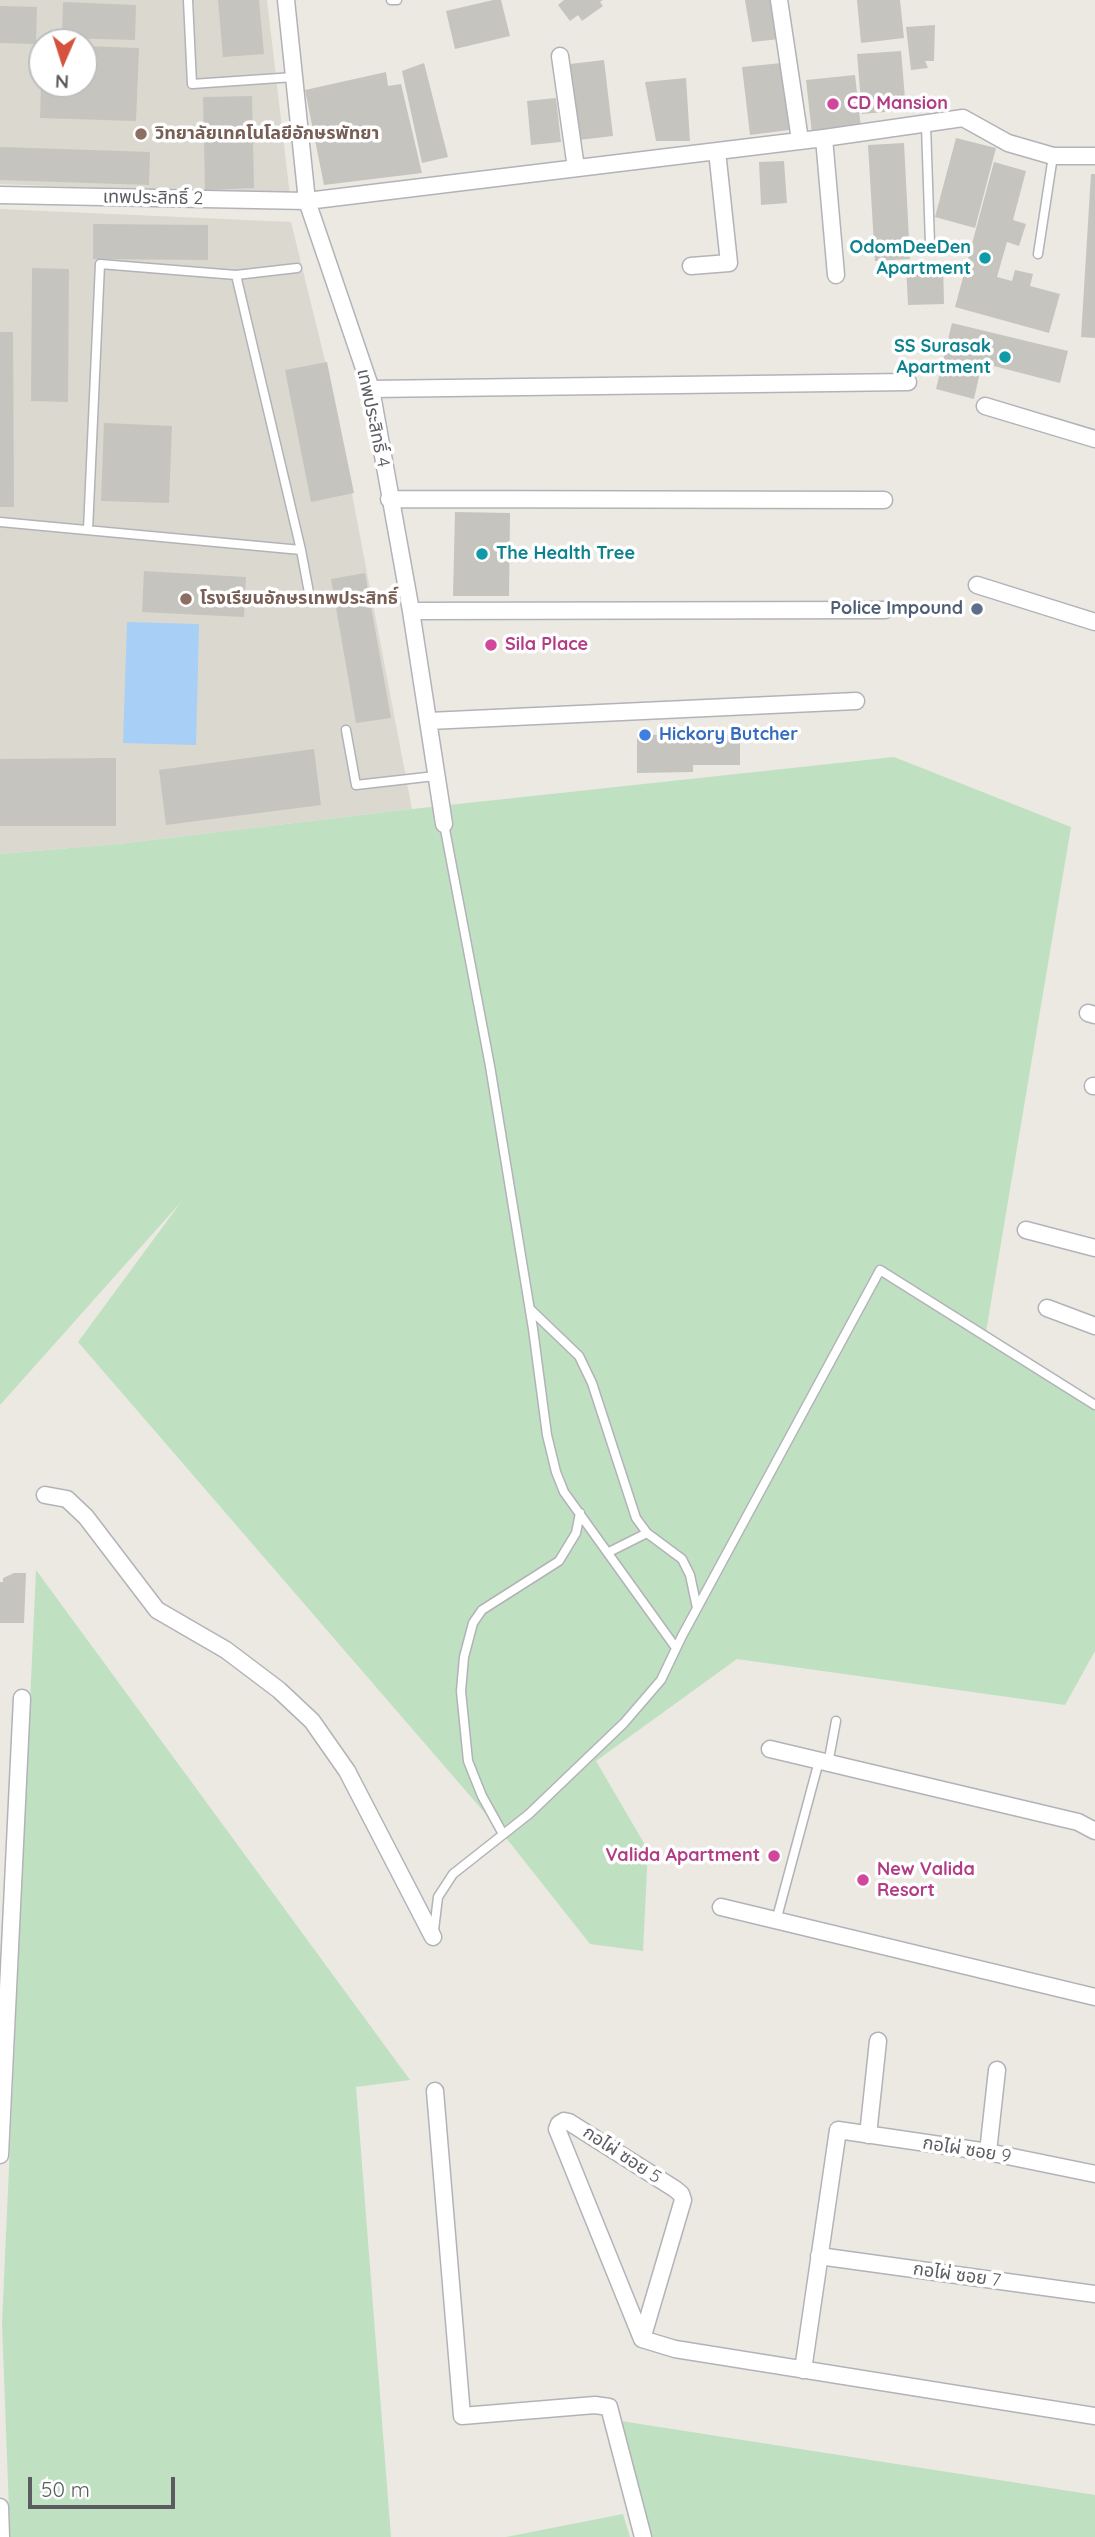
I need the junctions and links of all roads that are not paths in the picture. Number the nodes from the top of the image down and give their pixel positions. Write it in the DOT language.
graph roads {
  1 [pos="188,0"];
  2 [pos="286,0"];
  3 [pos="391,0"];
  4 [pos="397,0"];
  5 [pos="779,0"];
  6 [pos="560,56"];
  7 [pos="294,77"];
  8 [pos="926,125"];
  9 [pos="824,138"];
  10 [pos="800,140"];
  11 [pos="717,150"];
  12 [pos="1054,156"];
  13 [pos="1095,156"];
  14 [pos="576,168"];
  15 [pos="0,195"];
  16 [pos="307,201"];
  17 [pos="930,244"];
  18 [pos="1038,254"];
  19 [pos="691,266"];
  20 [pos="297,268"];
  21 [pos="236,275"];
  22 [pos="836,275"];
  23 [pos="908,382"];
  24 [pos="371,389"];
  25 [pos="985,406"];
  26 [pos="1095,439"];
  27 [pos="389,499"];
  28 [pos="884,500"];
  29 [pos="0,522"];
  30 [pos="88,530"];
  31 [pos="301,550"];
  32 [pos="977,585"];
  33 [pos="310,597"];
  34 [pos="884,610"];
  35 [pos="411,611"];
  36 [pos="1095,621"];
  37 [pos="856,701"];
  38 [pos="429,721"];
  39 [pos="346,730"];
  40 [pos="435,776"];
  41 [pos="444,824"];
  42 [pos="1026,1230"];
  43 [pos="1095,1248"];
  44 [pos="1047,1308"];
  45 [pos="529,1309"];
  46 [pos="1095,1326"];
  47 [pos="1095,1405"];
  48 [pos="45,1495"];
  49 [pos="580,1513"];
  50 [pos="647,1534"];
  51 [pos="609,1552"];
  52 [pos="697,1608"];
  53 [pos="676,1648"];
  54 [pos="22,1698"];
  55 [pos="836,1721"];
  56 [pos="770,1749"];
  57 [pos="823,1762"];
  58 [pos="1095,1831"];
  59 [pos="503,1834"];
  60 [pos="721,1907"];
  61 [pos="776,1920"];
  62 [pos="433,1937"];
  63 [pos="1095,1997"];
  64 [pos="878,2041"];
  65 [pos="997,2070"];
  66 [pos="435,2091"];
  67 [pos="868,2135"];
  68 [pos="988,2152"];
  69 [pos="0,2155"];
  70 [pos="1095,2174"];
  71 [pos="820,2256"];
  72 [pos="1095,2294"];
  73 [pos="642,2339"];
  74 [pos="803,2370"];
  75 [pos="1095,2416"];
  76 [pos="0,2507"];
  77 [pos="1,2537"];
  78 [pos="643,2537"];
  1 -- 7 [label="lane"];
  2 -- 7 [label="street, เทพประสิทธิ์ 4"];
  3 -- 4 [label="lane"];
  5 -- 10 [label="street"];
  6 -- 14 [label="street"];
  7 -- 16 [label="street, เทพประสิทธิ์ 4"];
  8 -- 9 [label="street, เทพประสิทธิ์ 2"];
  8 -- 12 [label="street, เทพประสิทธิ์ 2"];
  8 -- 17 [label="lane"];
  9 -- 10 [label="street, เทพประสิทธิ์ 2"];
  9 -- 22 [label="street"];
  10 -- 11 [label="street, เทพประสิทธิ์ 2"];
  11 -- 14 [label="street, เทพประสิทธิ์ 2"];
  11 -- 19 [label="street"];
  12 -- 13 [label="street, เทพประสิทธิ์ 2"];
  12 -- 18 [label="lane"];
  14 -- 16 [label="street, เทพประสิทธิ์ 2"];
  15 -- 16 [label="street, เทพประสิทธิ์ 2"];
  16 -- 24 [label="street, เทพประสิทธิ์ 4"];
  20 -- 21 [label="lane"];
  21 -- 30 [label="lane"];
  21 -- 31 [label="lane"];
  23 -- 24 [label="street"];
  24 -- 27 [label="street, เทพประสิทธิ์ 4"];
  25 -- 26 [label="street"];
  27 -- 28 [label="street"];
  27 -- 35 [label="street, เทพประสิทธิ์ 4"];
  29 -- 30 [label="lane"];
  30 -- 31 [label="lane"];
  31 -- 33 [label="lane"];
  32 -- 36 [label="street"];
  34 -- 35 [label="street"];
  35 -- 38 [label="street, เทพประสิทธิ์ 4"];
  37 -- 38 [label="street"];
  38 -- 40 [label="street, เทพประสิทธิ์ 4"];
  39 -- 40 [label="lane"];
  40 -- 41 [label="street, เทพประสิทธิ์ 4"];
  41 -- 45 [label="lane"];
  42 -- 43 [label="street"];
  44 -- 46 [label="street"];
  45 -- 49 [label="lane"];
  45 -- 50 [label="lane"];
  47 -- 52 [label="lane"];
  48 -- 62 [label="street"];
  49 -- 51 [label="lane"];
  49 -- 59 [label="lane"];
  50 -- 51 [label="lane"];
  50 -- 52 [label="lane"];
  51 -- 53 [label="lane"];
  52 -- 53 [label="lane"];
  53 -- 59 [label="lane"];
  54 -- 69 [label="street"];
  55 -- 57 [label="lane"];
  56 -- 57 [label="street"];
  57 -- 58 [label="street"];
  57 -- 61 [label="lane"];
  59 -- 62 [label="lane"];
  60 -- 61 [label="street"];
  61 -- 63 [label="street"];
  64 -- 67 [label="street"];
  65 -- 68 [label="street"];
  66 -- 78 [label="street"];
  67 -- 68 [label="street, กอไผ่ ซอย 9"];
  67 -- 71 [label="street, กอไผ่ ซอย 9"];
  68 -- 70 [label="street, กอไผ่ ซอย 9"];
  71 -- 72 [label="street, กอไผ่ ซอย 7"];
  71 -- 74 [label="street"];
  73 -- 73 [label="street, กอไผ่ ซอย 5"];
  73 -- 74 [label="street"];
  74 -- 75 [label="street"];
  76 -- 77 [label="street"];
}
